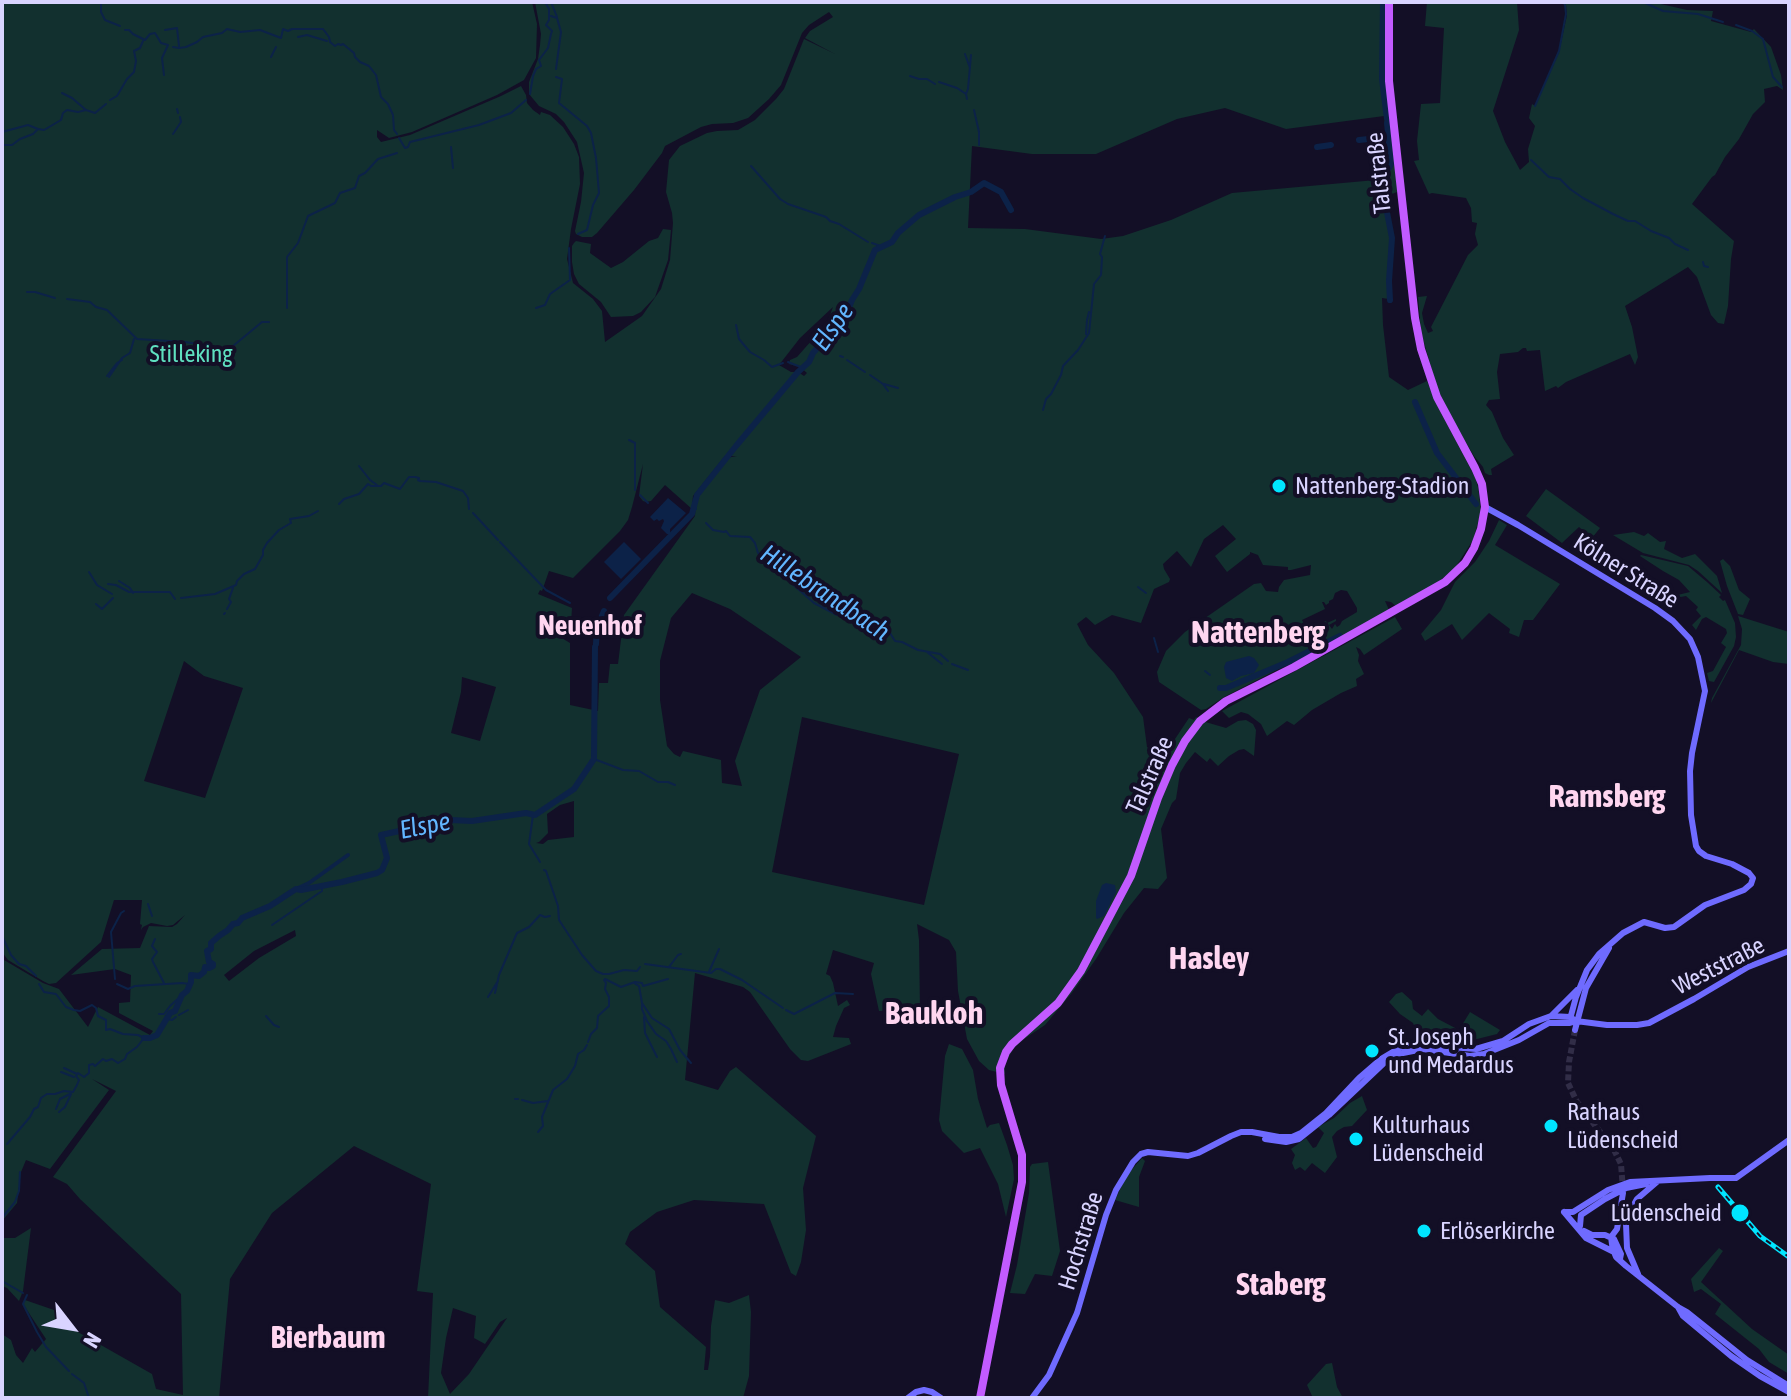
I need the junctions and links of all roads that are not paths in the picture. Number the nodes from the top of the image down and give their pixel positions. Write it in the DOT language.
graph roads {
  1 [pos="1389,2"];
  2 [pos="1485,507"];
  3 [pos="1611,945"];
  4 [pos="1789,951"];
  5 [pos="1578,989"];
  6 [pos="1551,1016"];
  7 [pos="1572,1020"];
  8 [pos="1575,1030"];
  9 [pos="1258,1135"];
  10 [pos="1789,1140"];
  11 [pos="1658,1181"];
  12 [pos="1649,1182"];
  13 [pos="1623,1193"];
  14 [pos="1573,1212"];
  15 [pos="1573,1221"];
  16 [pos="1581,1230"];
  17 [pos="1614,1240"];
  18 [pos="1614,1252"];
  19 [pos="1620,1259"];
  20 [pos="1639,1277"];
  21 [pos="1762,1374"];
  22 [pos="1789,1386"];
  23 [pos="1789,1392"];
  24 [pos="908,1398"];
  25 [pos="941,1398"];
  26 [pos="980,1398"];
  27 [pos="1032,1398"];
  1 -- 2 [label="main road, Talstraße"];
  2 -- 3 [label="main road, Kölner Straße"];
  2 -- 26 [label="main road, Talstraße"];
  3 -- 5 [label="main road, Kölner Straße"];
  3 -- 7 [label="main road, Kölner Straße"];
  4 -- 7 [label="main road, Weststraße"];
  5 -- 6 [label="main road"];
  5 -- 7 [label="main road, Kölner Straße"];
  6 -- 7 [label="main road, Weststraße"];
  6 -- 9 [label="main road"];
  7 -- 8 [label="main road"];
  7 -- 9 [label="main road"];
  9 -- 27 [label="main road, Hochstraße"];
  10 -- 11 [label="main road"];
  11 -- 12 [label="main road"];
  11 -- 20 [label="main road"];
  12 -- 14 [label="main road"];
  12 -- 16 [label="main road"];
  13 -- 17 [label="main road"];
  14 -- 15 [label="main road"];
  14 -- 15 [label="main road"];
  15 -- 16 [label="main road"];
  16 -- 17 [label="main road"];
  16 -- 18 [label="main road"];
  17 -- 18 [label="main road"];
  17 -- 19 [label="main road"];
  18 -- 19 [label="main road"];
  19 -- 20 [label="main road"];
  20 -- 21 [label="main road"];
  21 -- 22 [label="main road"];
  21 -- 23 [label="main road"];
  24 -- 25 [label="main road"];
}
